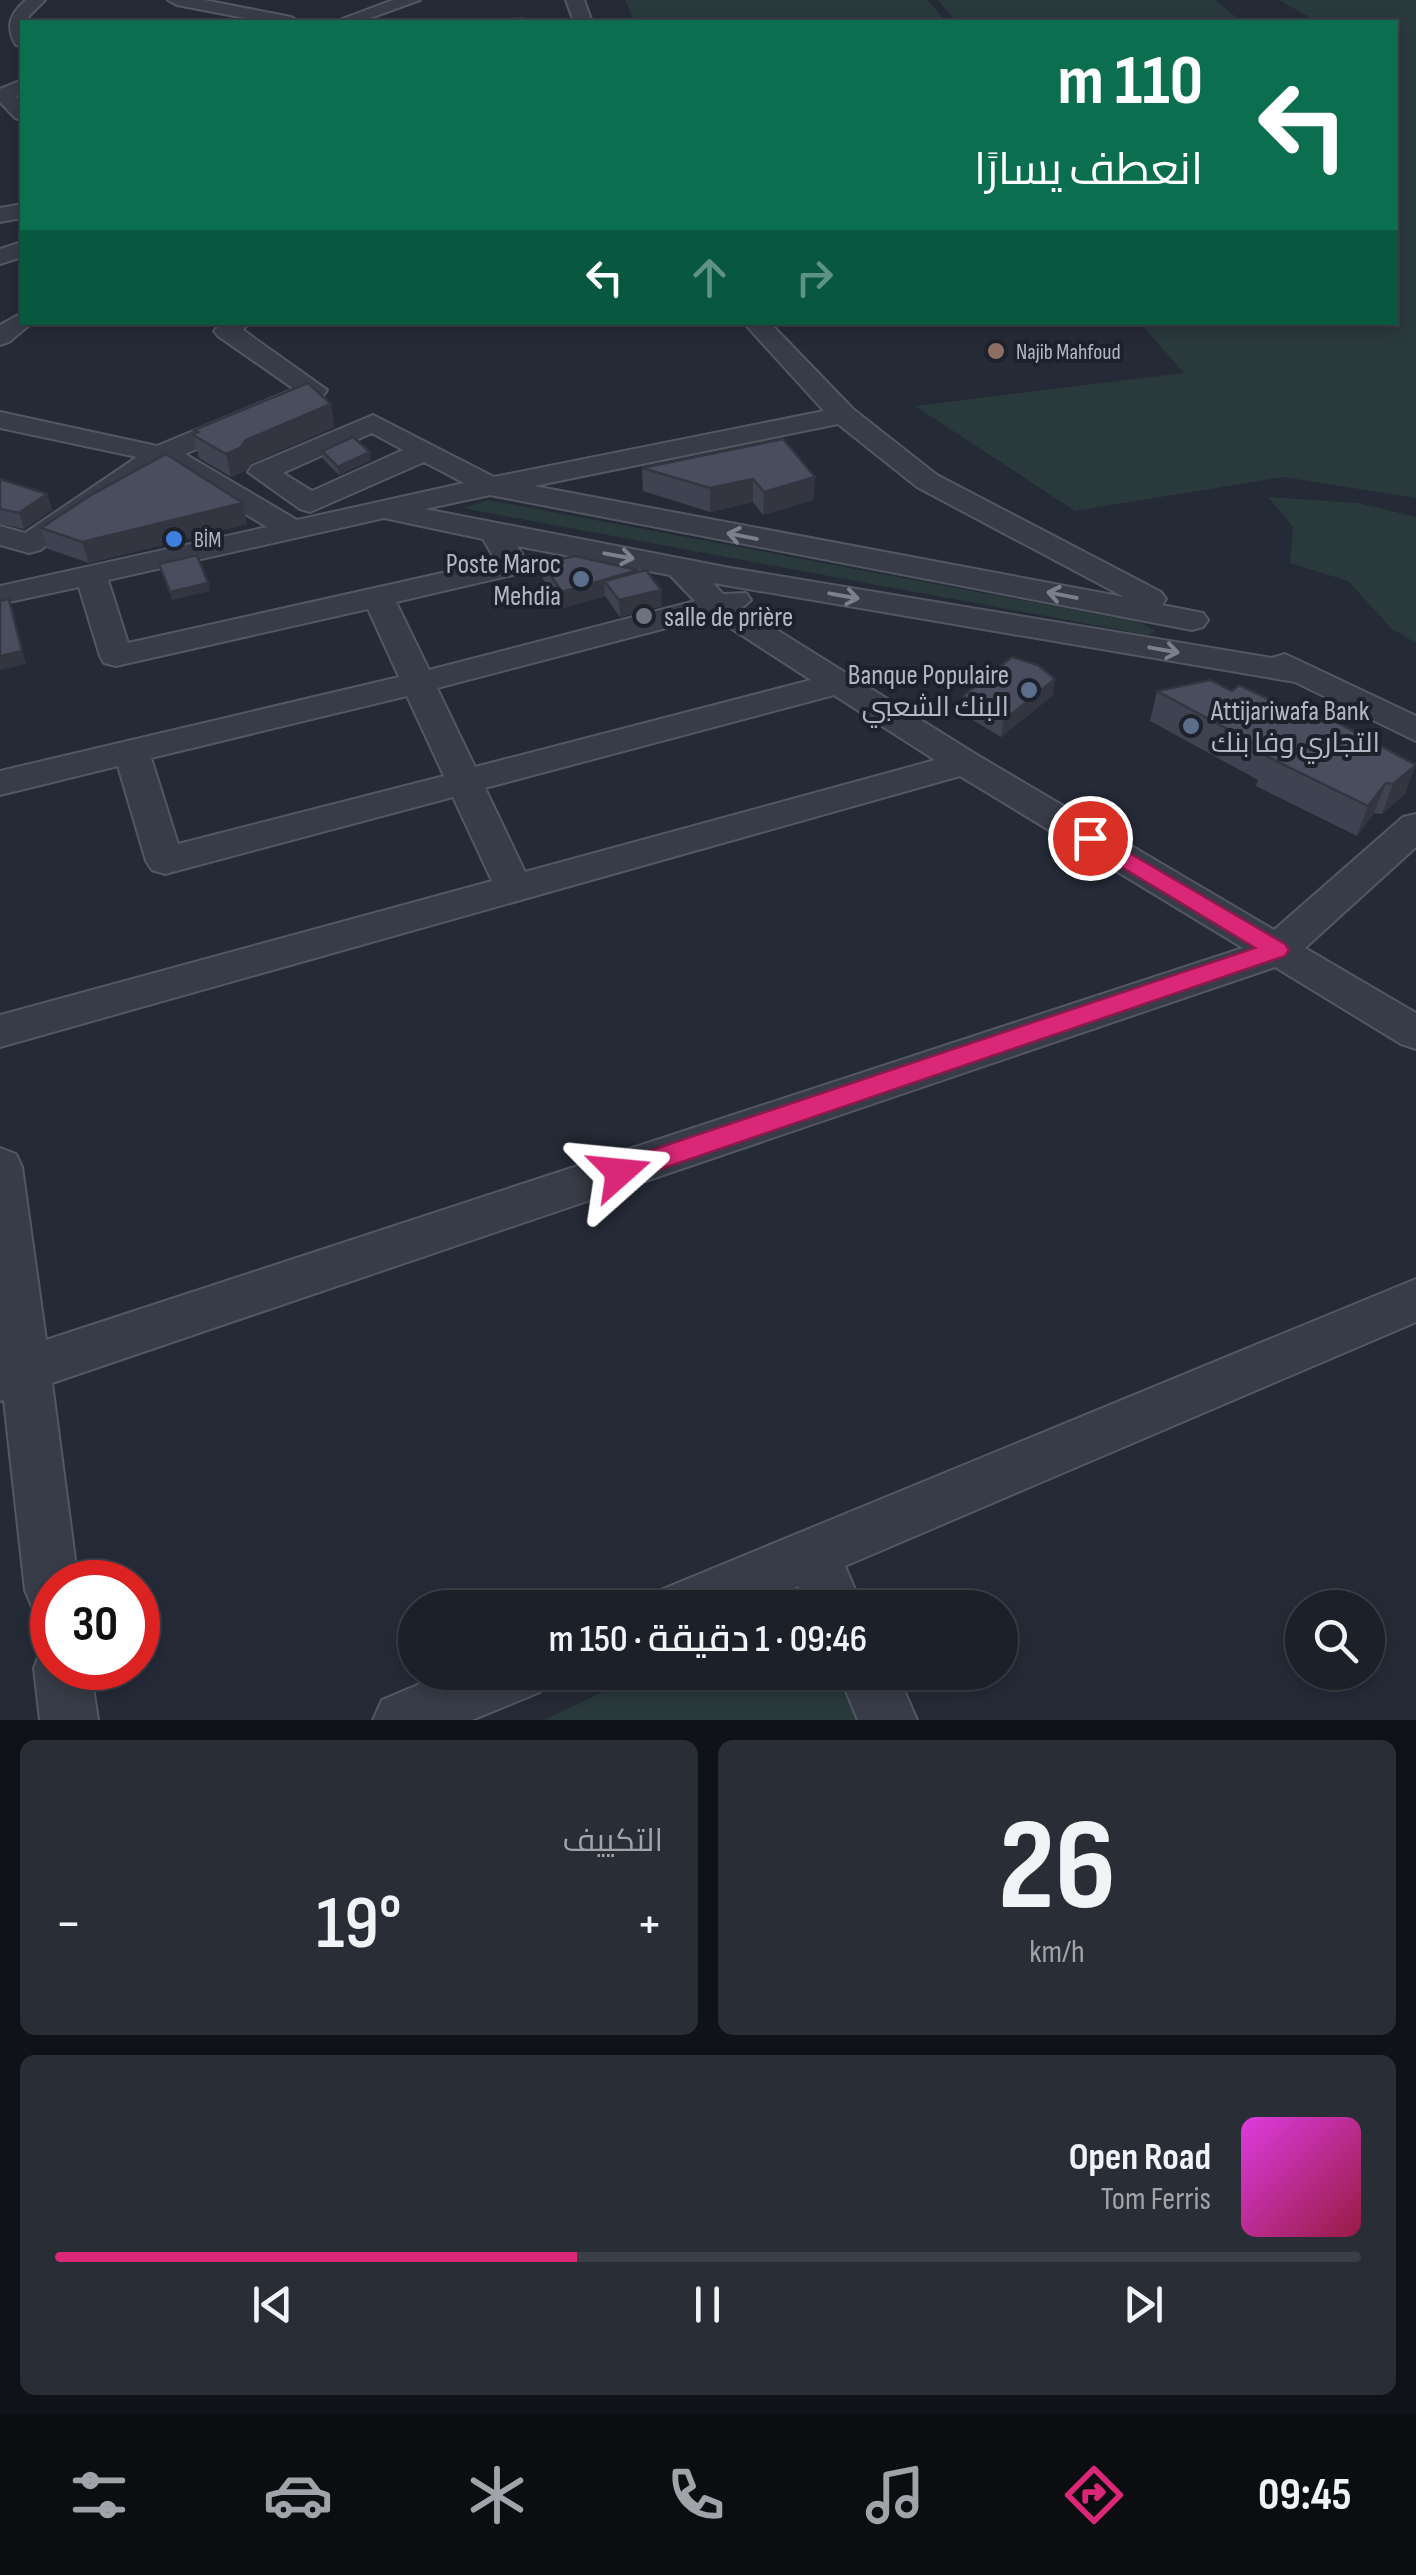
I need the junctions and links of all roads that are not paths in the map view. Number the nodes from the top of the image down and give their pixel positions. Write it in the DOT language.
graph roads {
  1 [pos="36,0"];
  2 [pos="177,0"];
  3 [pos="411,0"];
  4 [pos="256,7"];
  5 [pos="20,14"];
  6 [pos="350,20"];
  7 [pos="0,24"];
  8 [pos="19,51"];
  9 [pos="20,322"];
  10 [pos="234,325"];
  11 [pos="758,325"];
  12 [pos="0,337"];
  13 [pos="842,414"];
  14 [pos="0,420"];
  15 [pos="424,451"];
  16 [pos="160,454"];
  17 [pos="490,486"];
  18 [pos="45,494"];
  19 [pos="82,506"];
  20 [pos="386,510"];
  21 [pos="306,520"];
  22 [pos="495,534"];
  23 [pos="0,535"];
  24 [pos="679,567"];
  25 [pos="92,574"];
  26 [pos="782,586"];
  27 [pos="0,594"];
  28 [pos="378,597"];
  29 [pos="718,606"];
  30 [pos="1192,620"];
  31 [pos="1306,674"];
  32 [pos="840,682"];
  33 [pos="420,683"];
  34 [pos="1416,730"];
  35 [pos="131,750"];
  36 [pos="965,762"];
  37 [pos="462,780"];
  38 [pos="0,782"];
  39 [pos="1416,826"];
  40 [pos="514,888"];
  41 [pos="1277,950"];
  42 [pos="0,1031"];
  43 [pos="1416,1033"];
  44 [pos="0,1167"];
  45 [pos="1416,1300"];
  46 [pos="12,1374"];
  47 [pos="812,1555"];
  48 [pos="46,1560"];
  49 [pos="726,1590"];
  50 [pos="828,1590"];
  51 [pos="65,1690"];
  52 [pos="476,1690"];
  53 [pos="874,1690"];
  54 [pos="69,1720"];
  55 [pos="402,1720"];
  56 [pos="888,1720"];
  1 -- 5 [label="street"];
  2 -- 4 [label="street"];
  3 -- 6 [label="street"];
  5 -- 7 [label="street"];
  5 -- 8 [label="street"];
  9 -- 12 [label="street"];
  10 -- 16 [label="street"];
  11 -- 13 [label="street"];
  13 -- 17 [label="street"];
  13 -- 30 [label="street"];
  14 -- 16 [label="street"];
  15 -- 17 [label="street"];
  15 -- 21 [label="street"];
  15 -- 21 [label="street"];
  16 -- 19 [label="street"];
  16 -- 21 [label="street"];
  17 -- 20 [label="street"];
  30 -- 17 [label="street, one-way"];
  18 -- 19 [label="street"];
  19 -- 23 [label="street"];
  20 -- 21 [label="street"];
  20 -- 22 [label="street"];
  21 -- 25 [label="street"];
  22 -- 24 [label="street, one-way"];
  22 -- 28 [label="street"];
  24 -- 26 [label="street"];
  24 -- 29 [label="street"];
  25 -- 27 [label="street"];
  25 -- 28 [label="street"];
  26 -- 29 [label="street"];
  26 -- 31 [label="street, one-way"];
  28 -- 33 [label="street"];
  29 -- 32 [label="street"];
  29 -- 33 [label="street"];
  30 -- 31 [label="street"];
  31 -- 34 [label="street"];
  32 -- 36 [label="street"];
  32 -- 37 [label="street"];
  33 -- 35 [label="street"];
  33 -- 37 [label="street"];
  35 -- 37 [label="street"];
  35 -- 38 [label="street"];
  36 -- 40 [label="street"];
  36 -- 41 [label="street"];
  37 -- 40 [label="street"];
  39 -- 41 [label="street"];
  40 -- 42 [label="street"];
  41 -- 43 [label="street"];
  41 -- 46 [label="street"];
  44 -- 46 [label="street"];
  45 -- 47 [label="street"];
  46 -- 48 [label="street"];
  47 -- 49 [label="street"];
  47 -- 50 [label="street"];
  51 -- 54 [label="street"];
  52 -- 55 [label="street"];
  53 -- 56 [label="street"];
}
